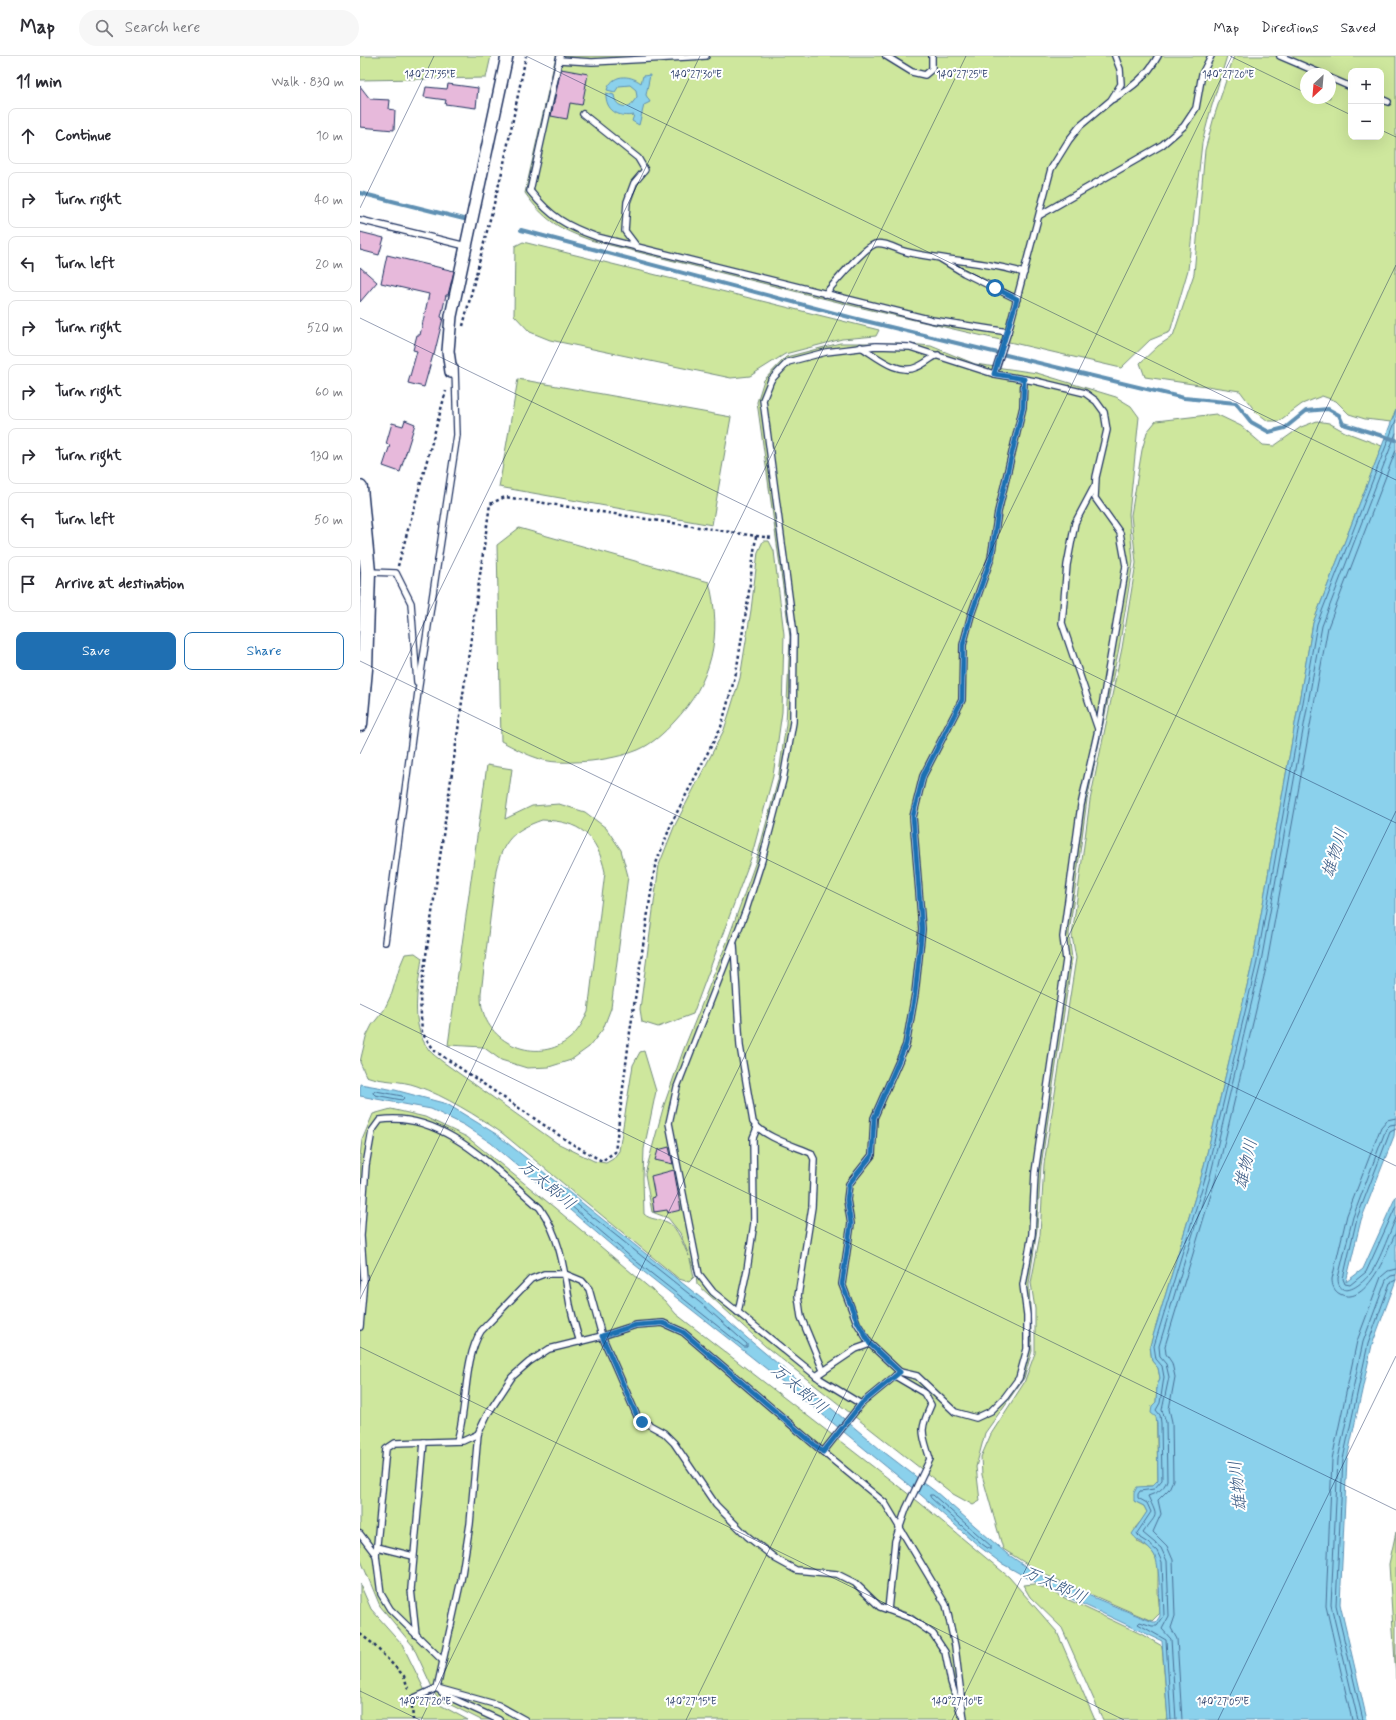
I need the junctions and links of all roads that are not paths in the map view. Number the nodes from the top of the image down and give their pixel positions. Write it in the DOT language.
graph roads {
  1 [pos="507,56"];
  2 [pos="706,56"];
  3 [pos="886,56"];
  4 [pos="932,56"];
  5 [pos="1116,56"];
  6 [pos="1158,56"];
  7 [pos="1211,56"];
  8 [pos="1280,56"];
  9 [pos="560,58"];
  10 [pos="1308,68"];
  11 [pos="1336,80"];
  12 [pos="1348,85"];
  13 [pos="1111,100"];
  14 [pos="1384,100"];
  15 [pos="1388,102"];
  16 [pos="583,114"];
  17 [pos="1040,215"];
  18 [pos="360,220"];
  19 [pos="466,246"];
  20 [pos="637,247"];
  21 [pos="939,258"];
  22 [pos="1024,273"];
  23 [pos="825,294"];
  24 [pos="1017,299"];
  25 [pos="1008,332"];
  26 [pos="861,347"];
  27 [pos="938,355"];
  28 [pos="454,358"];
  29 [pos="451,372"];
  30 [pos="994,372"];
  31 [pos="1024,379"];
  32 [pos="1095,485"];
  33 [pos="360,488"];
  34 [pos="368,572"];
  35 [pos="418,692"];
  36 [pos="360,724"];
  37 [pos="1098,730"];
  38 [pos="385,942"];
  39 [pos="733,942"];
  40 [pos="757,1128"];
  41 [pos="565,1274"];
  42 [pos="738,1312"];
  43 [pos="360,1327"];
  44 [pos="602,1336"];
  45 [pos="580,1342"];
  46 [pos="870,1344"];
  47 [pos="823,1370"];
  48 [pos="900,1372"];
  49 [pos="816,1376"];
  50 [pos="895,1376"];
  51 [pos="861,1404"];
  52 [pos="478,1434"];
  53 [pos="457,1441"];
  54 [pos="424,1442"];
  55 [pos="823,1452"];
  56 [pos="899,1526"];
  57 [pos="360,1534"];
  58 [pos="376,1547"];
  59 [pos="376,1555"];
  60 [pos="413,1556"];
  61 [pos="888,1610"];
  62 [pos="416,1635"];
  63 [pos="443,1662"];
  64 [pos="437,1688"];
  65 [pos="412,1699"];
  66 [pos="499,1720"];
  67 [pos="525,1720"];
  68 [pos="964,1720"];
  1 -- 19 [label="street"];
  2 -- 9 [label="lane"];
  3 -- 4 [label="lane"];
  5 -- 13 [label="lane"];
  6 -- 13 [label="lane"];
  7 -- 17 [label="lane"];
  8 -- 10 [label="lane"];
  9 -- 20 [label="lane"];
  11 -- 12 [label="lane"];
  13 -- 17 [label="lane"];
  14 -- 15 [label="lane"];
  16 -- 20 [label="lane"];
  17 -- 22 [label="lane"];
  18 -- 19 [label="lane"];
  19 -- 29 [label="street"];
  20 -- 23 [label="lane"];
  21 -- 22 [label="lane"];
  21 -- 23 [label="lane"];
  21 -- 24 [label="lane"];
  22 -- 24 [label="lane"];
  23 -- 25 [label="lane"];
  24 -- 25 [label="lane"];
  25 -- 30 [label="lane"];
  26 -- 27 [label="lane"];
  26 -- 27 [label="lane"];
  26 -- 39 [label="lane"];
  27 -- 30 [label="lane"];
  28 -- 35 [label="lane"];
  30 -- 31 [label="lane"];
  31 -- 32 [label="lane"];
  31 -- 46 [label="lane"];
  32 -- 37 [label="lane"];
  32 -- 37 [label="lane"];
  33 -- 34 [label="street"];
  34 -- 35 [label="lane"];
  34 -- 36 [label="street"];
  35 -- 38 [label="lane"];
  37 -- 48 [label="lane"];
  39 -- 40 [label="lane"];
  39 -- 42 [label="lane"];
  40 -- 42 [label="lane"];
  40 -- 47 [label="lane"];
  41 -- 43 [label="lane"];
  41 -- 44 [label="lane"];
  41 -- 45 [label="lane"];
  41 -- 53 [label="lane"];
  42 -- 49 [label="lane"];
  44 -- 45 [label="lane"];
  44 -- 55 [label="lane"];
  44 -- 61 [label="lane"];
  45 -- 52 [label="lane"];
  46 -- 47 [label="lane"];
  46 -- 48 [label="lane"];
  47 -- 49 [label="lane"];
  48 -- 50 [label="lane"];
  49 -- 51 [label="lane"];
  50 -- 51 [label="lane"];
  50 -- 56 [label="lane"];
  51 -- 55 [label="lane"];
  52 -- 53 [label="lane"];
  52 -- 63 [label="lane"];
  53 -- 54 [label="lane"];
  54 -- 58 [label="lane"];
  54 -- 60 [label="lane"];
  55 -- 56 [label="lane"];
  56 -- 61 [label="lane"];
  56 -- 68 [label="lane"];
  57 -- 59 [label="lane"];
  58 -- 59 [label="lane"];
  58 -- 60 [label="lane"];
  59 -- 62 [label="lane"];
  60 -- 62 [label="lane"];
  61 -- 68 [label="lane"];
  62 -- 63 [label="lane"];
  63 -- 64 [label="lane"];
  64 -- 65 [label="lane"];
  64 -- 66 [label="lane"];
  64 -- 67 [label="lane"];
}
